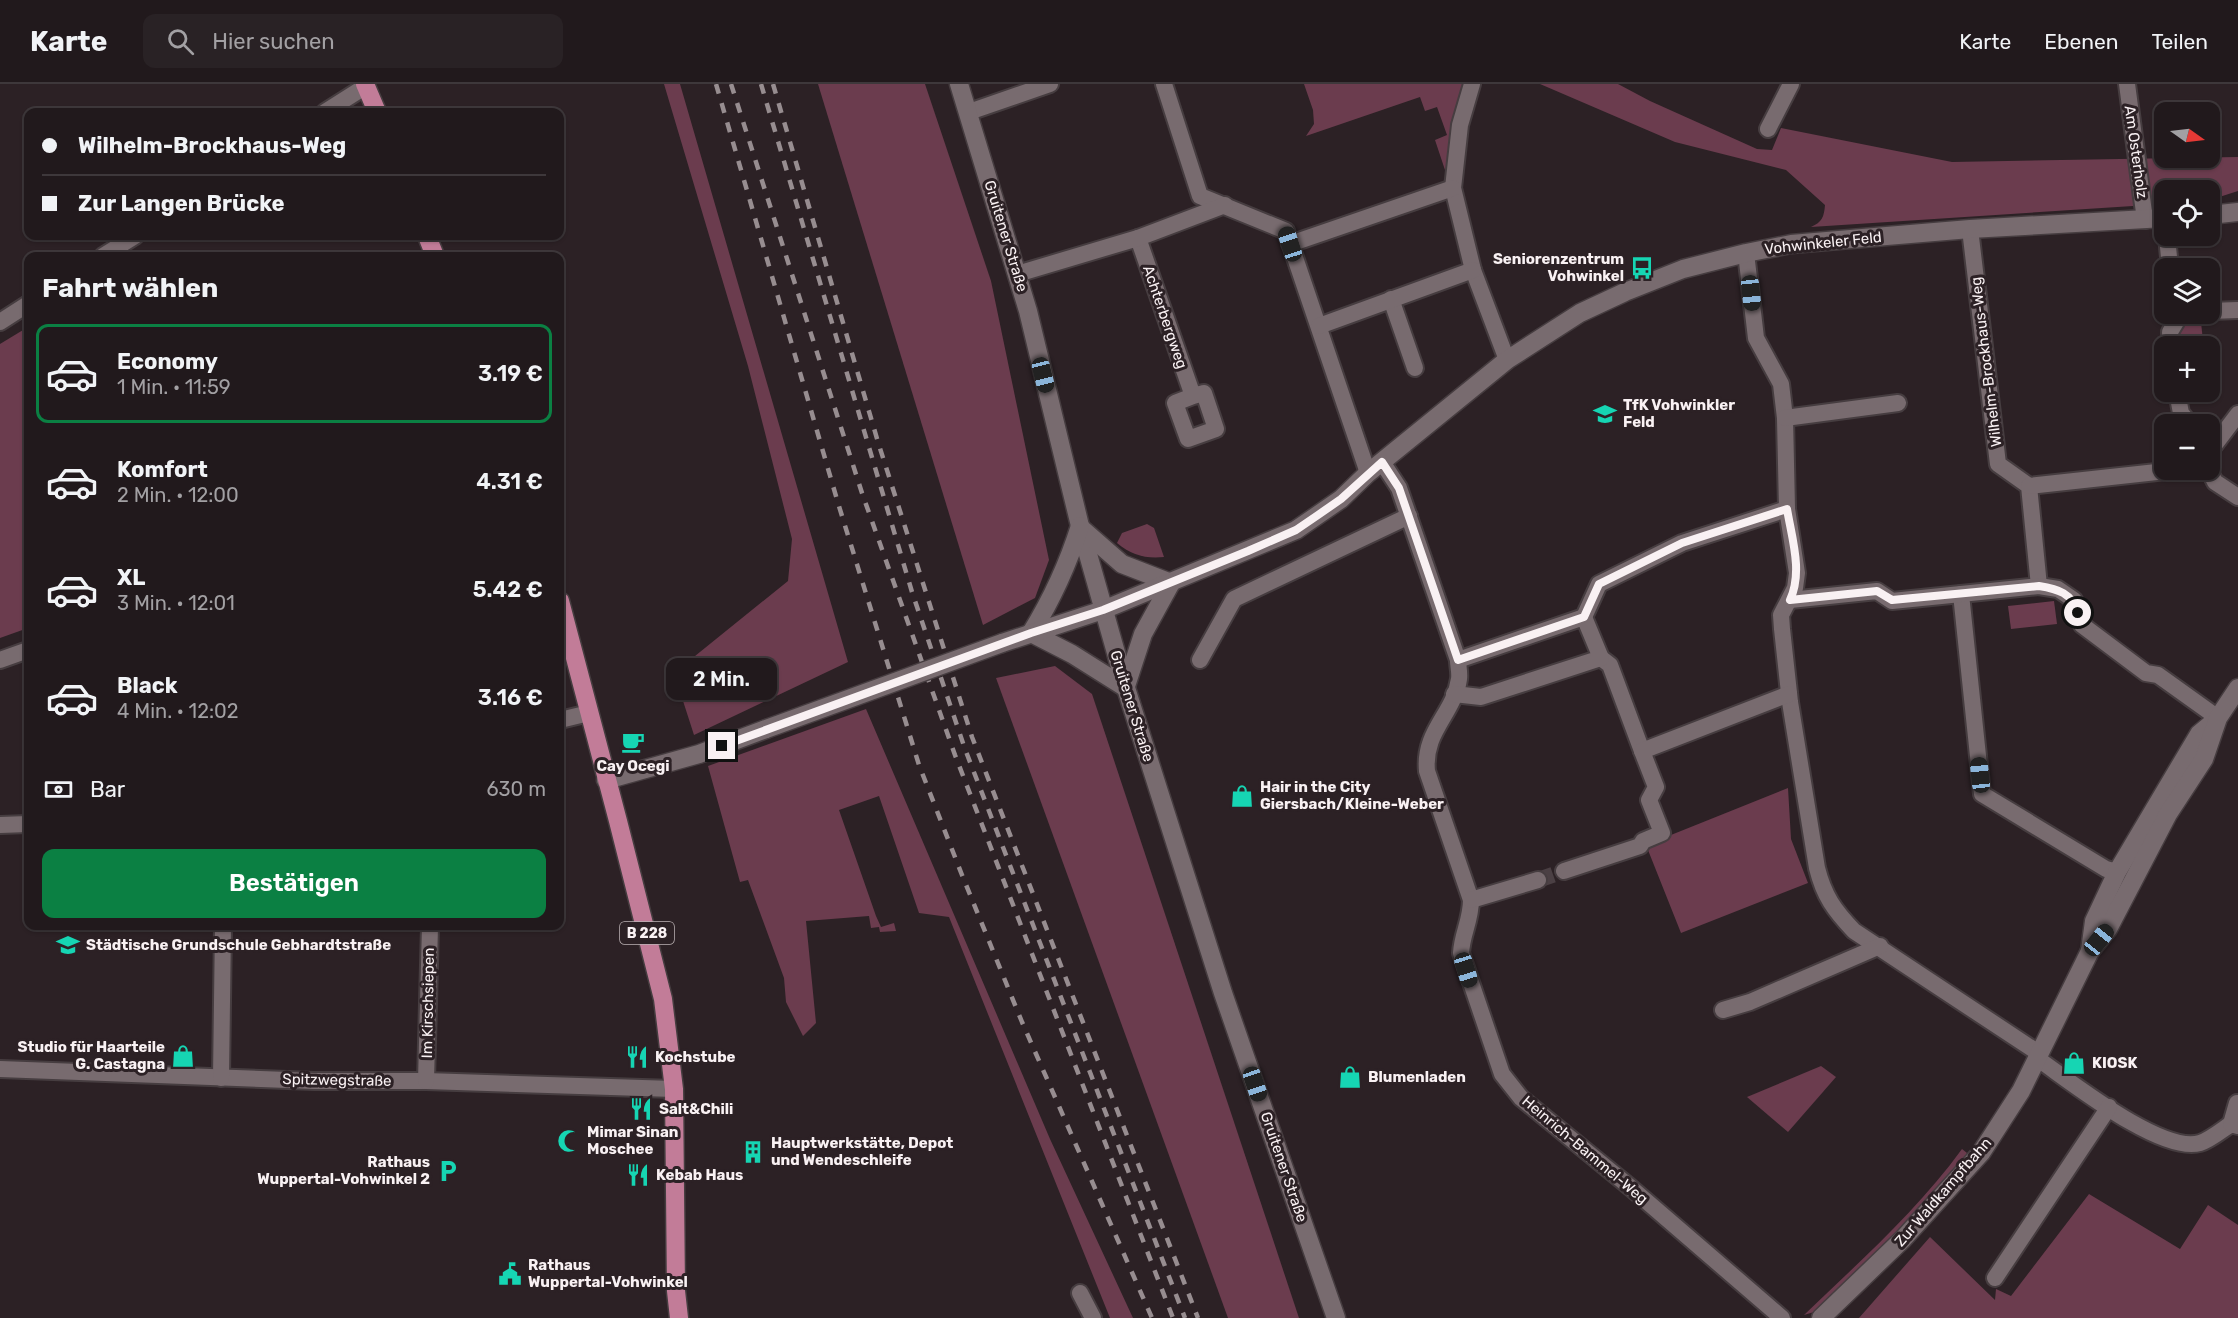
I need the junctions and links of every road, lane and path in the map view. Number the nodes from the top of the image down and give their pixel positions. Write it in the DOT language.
graph roads {
  1 [pos="959,84"];
  2 [pos="1050,84"];
  3 [pos="1164,84"];
  4 [pos="1472,84"];
  5 [pos="1791,84"];
  6 [pos="2127,84"];
  7 [pos="366,85"];
  8 [pos="331,108"];
  9 [pos="375,108"];
  10 [pos="969,112"];
  11 [pos="1767,129"];
  12 [pos="1453,188"];
  13 [pos="1225,205"];
  14 [pos="2238,212"];
  15 [pos="2220,213"];
  16 [pos="2154,219"];
  17 [pos="2145,220"];
  18 [pos="1970,229"];
  19 [pos="1138,238"];
  20 [pos="129,240"];
  21 [pos="1290,244"];
  22 [pos="109,252"];
  23 [pos="1746,253"];
  24 [pos="1473,270"];
  25 [pos="1017,274"];
  26 [pos="1391,299"];
  27 [pos="24,307"];
  28 [pos="2238,310"];
  29 [pos="2220,311"];
  30 [pos="0,322"];
  31 [pos="1319,326"];
  32 [pos="1506,360"];
  33 [pos="1415,368"];
  34 [pos="1192,396"];
  35 [pos="1898,403"];
  36 [pos="2238,414"];
  37 [pos="1785,418"];
  38 [pos="2220,435"];
  39 [pos="1375,467"];
  40 [pos="2154,472"];
  41 [pos="2214,480"];
  42 [pos="2029,486"];
  43 [pos="2238,497"];
  44 [pos="1787,509"];
  45 [pos="1409,516"];
  46 [pos="1080,526"];
  47 [pos="1171,583"];
  48 [pos="2039,586"];
  49 [pos="1961,594"];
  50 [pos="1790,600"];
  51 [pos="1103,610"];
  52 [pos="564,616"];
  53 [pos="1584,617"];
  54 [pos="1031,633"];
  55 [pos="24,651"];
  56 [pos="1601,658"];
  57 [pos="0,660"];
  58 [pos="1200,660"];
  59 [pos="1458,660"];
  60 [pos="1126,688"];
  61 [pos="2238,688"];
  62 [pos="1454,694"];
  63 [pos="1789,694"];
  64 [pos="589,713"];
  65 [pos="2218,718"];
  66 [pos="564,719"];
  67 [pos="1642,751"];
  68 [pos="606,780"];
  69 [pos="24,824"];
  70 [pos="0,825"];
  71 [pos="1564,872"];
  72 [pos="2117,872"];
  73 [pos="1539,880"];
  74 [pos="1471,900"];
  75 [pos="223,930"];
  76 [pos="430,930"];
  77 [pos="1880,946"];
  78 [pos="2090,951"];
  79 [pos="1723,1010"];
  80 [pos="2039,1056"];
  81 [pos="0,1069"];
  82 [pos="221,1078"];
  83 [pos="426,1081"];
  84 [pos="674,1089"];
  85 [pos="2237,1103"];
  86 [pos="2109,1107"];
  87 [pos="2235,1125"];
  88 [pos="1995,1278"];
  89 [pos="1080,1293"];
  90 [pos="679,1318"];
  91 [pos="1093,1318"];
  92 [pos="1336,1318"];
  93 [pos="1782,1318"];
  94 [pos="1821,1318"];
  1 -- 10 [label="main road, Gruitener Straße"];
  2 -- 10 [label="street"];
  3 -- 13 [label="street"];
  4 -- 12 [label="street"];
  5 -- 11 [label="street"];
  6 -- 17 [label="street, Am Osterholz"];
  7 -- 8 [label="street"];
  7 -- 9 [label="main road"];
  10 -- 25 [label="main road, Gruitener Straße"];
  12 -- 21 [label="street"];
  12 -- 24 [label="street"];
  13 -- 19 [label="street"];
  13 -- 21 [label="street"];
  14 -- 15 [label="main road"];
  16 -- 17 [label="main road, Vohwinkeler Feld"];
  17 -- 18 [label="main road, Vohwinkeler Feld"];
  18 -- 23 [label="main road, Vohwinkeler Feld"];
  18 -- 42 [label="street, Wilhelm-Brockhaus-Weg"];
  19 -- 25 [label="street"];
  19 -- 34 [label="street, Achterbergweg"];
  20 -- 22 [label="street"];
  21 -- 31 [label="street, Heinrich-Bammel-Weg"];
  23 -- 32 [label="main road, Vohwinkeler Feld"];
  23 -- 37 [label="street"];
  24 -- 26 [label="street"];
  24 -- 32 [label="street"];
  25 -- 46 [label="main road, Gruitener Straße"];
  26 -- 31 [label="street"];
  26 -- 33 [label="street"];
  27 -- 30 [label="street"];
  28 -- 29 [label="street"];
  31 -- 39 [label="street, Heinrich-Bammel-Weg"];
  32 -- 39 [label="main road, Vohwinkeler Feld"];
  35 -- 37 [label="street"];
  36 -- 38 [label="street"];
  37 -- 44 [label="street"];
  39 -- 45 [label="street, Heinrich-Bammel-Weg"];
  39 -- 47 [label="main road, Vohwinkeler Feld"];
  40 -- 42 [label="street"];
  41 -- 43 [label="street"];
  42 -- 48 [label="street"];
  44 -- 50 [label="street"];
  44 -- 53 [label="street"];
  45 -- 58 [label="street"];
  45 -- 59 [label="street, Heinrich-Bammel-Weg"];
  46 -- 47 [label="main road"];
  46 -- 51 [label="main road, Gruitener Straße"];
  46 -- 54 [label="main road"];
  47 -- 51 [label="main road, Vohwinkeler Feld"];
  47 -- 60 [label="main road"];
  48 -- 49 [label="street"];
  48 -- 65 [label="street"];
  49 -- 50 [label="street"];
  49 -- 72 [label="street"];
  50 -- 63 [label="street"];
  51 -- 54 [label="main road, Vohwinkeler Feld"];
  51 -- 60 [label="main road, Gruitener Straße"];
  52 -- 64 [label="main road, B 228"];
  53 -- 56 [label="street"];
  53 -- 59 [label="street"];
  54 -- 60 [label="main road"];
  54 -- 68 [label="main road, Vohwinkeler Feld, bridge"];
  55 -- 57 [label="street"];
  56 -- 62 [label="street"];
  56 -- 67 [label="street"];
  59 -- 62 [label="street, Heinrich-Bammel-Weg"];
  60 -- 92 [label="main road, Gruitener Straße"];
  61 -- 65 [label="main road, Zur Waldkampfbahn"];
  62 -- 74 [label="street, Heinrich-Bammel-Weg"];
  63 -- 67 [label="street"];
  63 -- 77 [label="street"];
  64 -- 66 [label="street"];
  64 -- 68 [label="main road, B 228"];
  65 -- 72 [label="main road, Zur Waldkampfbahn"];
  65 -- 78 [label="main road, Zur Waldkampfbahn"];
  67 -- 71 [label="street"];
  68 -- 84 [label="main road, B 228"];
  69 -- 70 [label="street"];
  72 -- 78 [label="main road, Zur Waldkampfbahn"];
  73 -- 74 [label="street"];
  74 -- 93 [label="street, Heinrich-Bammel-Weg"];
  75 -- 82 [label="street"];
  76 -- 83 [label="street, Im Kirschsiepen"];
  77 -- 79 [label="street"];
  77 -- 80 [label="street"];
  78 -- 80 [label="main road, Zur Waldkampfbahn"];
  80 -- 86 [label="street"];
  80 -- 94 [label="main road, Zur Waldkampfbahn"];
  81 -- 82 [label="street, Spitzwegstraße"];
  82 -- 83 [label="street, Spitzwegstraße"];
  83 -- 84 [label="street, Spitzwegstraße"];
  84 -- 90 [label="main road, B 228"];
  85 -- 87 [label="street"];
  86 -- 87 [label="street"];
  86 -- 88 [label="street"];
  89 -- 91 [label="street"];
}
